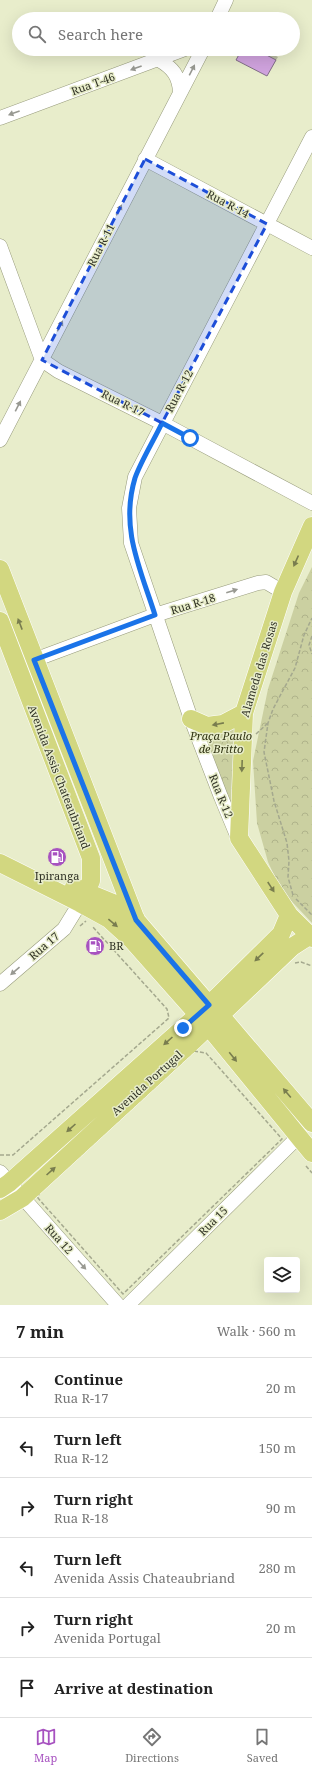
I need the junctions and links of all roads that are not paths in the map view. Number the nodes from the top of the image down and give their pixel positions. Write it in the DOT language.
graph roads {
  1 [pos="226,0"];
  2 [pos="220,12"];
  3 [pos="168,56"];
  4 [pos="199,56"];
  5 [pos="159,60"];
  6 [pos="180,92"];
  7 [pos="0,118"];
  8 [pos="312,137"];
  9 [pos="145,159"];
  10 [pos="267,224"];
  11 [pos="0,246"];
  12 [pos="312,248"];
  13 [pos="42,360"];
  14 [pos="162,423"];
  15 [pos="0,440"];
  16 [pos="312,503"];
  17 [pos="312,526"];
  18 [pos="0,570"];
  19 [pos="283,592"];
  20 [pos="155,615"];
  21 [pos="0,621"];
  22 [pos="34,660"];
  23 [pos="244,713"];
  24 [pos="192,719"];
  25 [pos="239,838"];
  26 [pos="0,850"];
  27 [pos="91,858"];
  28 [pos="0,863"];
  29 [pos="67,885"];
  30 [pos="82,897"];
  31 [pos="289,915"];
  32 [pos="136,920"];
  33 [pos="311,937"];
  34 [pos="287,941"];
  35 [pos="0,984"];
  36 [pos="209,1015"];
  37 [pos="312,1123"];
  38 [pos="298,1137"];
  39 [pos="309,1160"];
  40 [pos="3,1181"];
  41 [pos="30,1198"];
  42 [pos="0,1211"];
  43 [pos="118,1305"];
  44 [pos="128,1305"];
  1 -- 2 [label="street"];
  3 -- 5 [label="street, Rua T-46"];
  6 -- 4 [label="street, Rua R-11, one-way"];
  5 -- 6 [label="street"];
  5 -- 7 [label="street, Rua T-46, one-way"];
  6 -- 9 [label="street, Rua R-11"];
  8 -- 10 [label="street, Rua R-12"];
  9 -- 10 [label="street, Rua R-14"];
  13 -- 9 [label="street, Rua R-11, one-way"];
  10 -- 12 [label="street, Rua R-14"];
  10 -- 14 [label="street, Rua R-12"];
  11 -- 13 [label="street"];
  13 -- 14 [label="street, Rua R-17"];
  15 -- 13 [label="street, Rua R-11, one-way"];
  14 -- 16 [label="street, Rua R-17"];
  14 -- 20 [label="street, Rua R-12"];
  17 -- 19 [label="main road, Alameda das Rosas, one-way"];
  22 -- 18 [label="main road, Avenida Assis Chateaubriand, one-way"];
  20 -- 19 [label="street, Rua R-18, one-way"];
  19 -- 23 [label="main road, Alameda das Rosas"];
  20 -- 22 [label="street, Rua R-18"];
  20 -- 24 [label="street, Rua R-12"];
  21 -- 27 [label="main road, Avenida Assis Chateaubriand"];
  22 -- 32 [label="main road, Avenida Assis Chateaubriand"];
  23 -- 24 [label="main road, one-way"];
  23 -- 25 [label="main road, Alameda das Rosas, one-way"];
  24 -- 25 [label="street, Rua R-12"];
  25 -- 31 [label="main road, one-way"];
  26 -- 29 [label="main road"];
  27 -- 29 [label="main road"];
  27 -- 30 [label="main road, Avenida Assis Chateaubriand"];
  28 -- 30 [label="main road"];
  29 -- 30 [label="main road"];
  30 -- 32 [label="main road"];
  30 -- 35 [label="street, Rua 17, one-way"];
  30 -- 36 [label="main road, Avenida Assis Chateaubriand, one-way"];
  31 -- 33 [label="main road"];
  31 -- 34 [label="main road, Avenida Portugal"];
  32 -- 36 [label="main road, Avenida Assis Chateaubriand"];
  33 -- 34 [label="main road, Avenida Portugal"];
  34 -- 36 [label="main road, Avenida Portugal"];
  37 -- 36 [label="main road, Avenida Assis Chateaubriand, one-way"];
  36 -- 38 [label="main road, Avenida Assis Chateaubriand, one-way"];
  36 -- 40 [label="main road, Avenida Portugal, one-way"];
  41 -- 36 [label="main road, Avenida Portugal, one-way"];
  38 -- 39 [label="main road, Avenida Assis Chateaubriand"];
  38 -- 44 [label="street, Rua 15"];
  40 -- 41 [label="street, Rua 12"];
  41 -- 42 [label="main road, Avenida Portugal"];
  41 -- 43 [label="street, Rua 12, one-way"];
}
